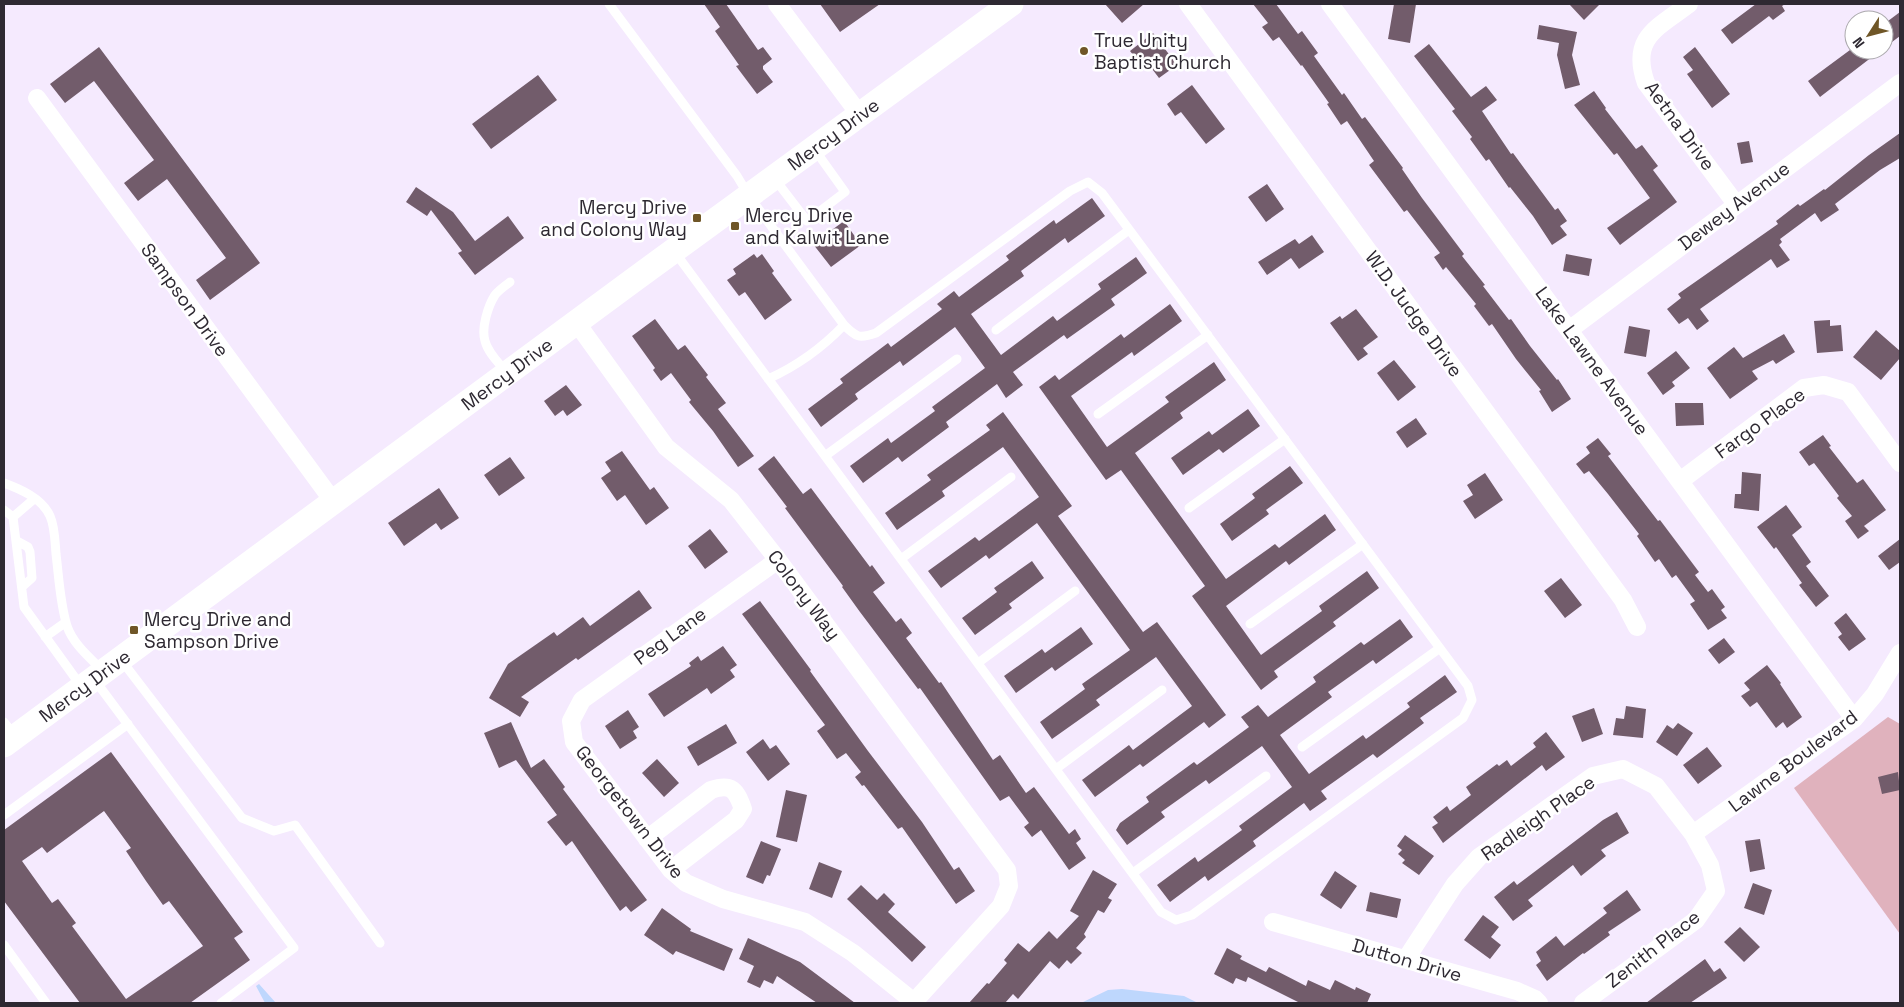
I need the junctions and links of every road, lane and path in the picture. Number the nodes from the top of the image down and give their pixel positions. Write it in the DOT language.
graph roads {
  1 [pos="609,4"];
  2 [pos="777,4"];
  3 [pos="1012,4"];
  4 [pos="1188,4"];
  5 [pos="1689,4"];
  6 [pos="1336,6"];
  7 [pos="1900,83"];
  8 [pos="37,98"];
  9 [pos="860,115"];
  10 [pos="814,149"];
  11 [pos="774,178"];
  12 [pos="749,196"];
  13 [pos="1736,204"];
  14 [pos="1129,230"];
  15 [pos="674,251"];
  16 [pos="510,282"];
  17 [pos="576,322"];
  18 [pos="844,325"];
  19 [pos="996,330"];
  20 [pos="1569,330"];
  21 [pos="1208,336"];
  22 [pos="957,358"];
  23 [pos="507,373"];
  24 [pos="768,379"];
  25 [pos="1098,414"];
  26 [pos="1285,439"];
  27 [pos="825,456"];
  28 [pos="1900,463"];
  29 [pos="1011,476"];
  30 [pos="1680,481"];
  31 [pos="4,483"];
  32 [pos="34,499"];
  33 [pos="334,501"];
  34 [pos="1188,508"];
  35 [pos="4,510"];
  36 [pos="13,517"];
  37 [pos="1363,544"];
  38 [pos="901,559"];
  39 [pos="778,560"];
  40 [pos="1075,591"];
  41 [pos="66,622"];
  42 [pos="1250,624"];
  43 [pos="1637,627"];
  44 [pos="45,636"];
  45 [pos="1440,648"];
  46 [pos="1900,653"];
  47 [pos="978,663"];
  48 [pos="100,674"];
  49 [pos="1162,690"];
  50 [pos="1854,719"];
  51 [pos="571,721"];
  52 [pos="128,724"];
  53 [pos="8,734"];
  54 [pos="1302,747"];
  55 [pos="1056,770"];
  56 [pos="1266,776"];
  57 [pos="4,815"];
  58 [pos="1693,834"];
  59 [pos="647,838"];
  60 [pos="671,870"];
  61 [pos="1132,873"];
  62 [pos="1273,922"];
  63 [pos="380,943"];
  64 [pos="4,946"];
  65 [pos="1406,959"];
  66 [pos="46,1003"];
  67 [pos="221,1003"];
  68 [pos="913,1003"];
  69 [pos="1539,1003"];
  70 [pos="1583,1003"];
  1 -- 12 [label="lane"];
  2 -- 9 [label="street"];
  3 -- 9 [label="street, Mercy Drive"];
  4 -- 43 [label="street, W.D. Judge Drive"];
  5 -- 13 [label="street, Aetna Drive"];
  6 -- 20 [label="street, Lake Lawne Avenue"];
  7 -- 13 [label="street, Dewey Avenue"];
  8 -- 33 [label="street, Sampson Drive"];
  9 -- 10 [label="street, Mercy Drive"];
  10 -- 11 [label="street, Mercy Drive"];
  10 -- 11 [label="lane"];
  11 -- 12 [label="street, Mercy Drive"];
  12 -- 15 [label="street, Mercy Drive"];
  12 -- 18 [label="lane"];
  13 -- 20 [label="street, Dewey Avenue"];
  14 -- 18 [label="lane"];
  14 -- 19 [label="lane"];
  14 -- 21 [label="lane"];
  15 -- 17 [label="street, Mercy Drive"];
  15 -- 24 [label="lane"];
  16 -- 23 [label="lane"];
  17 -- 23 [label="street, Mercy Drive"];
  17 -- 39 [label="street, Colony Way"];
  18 -- 24 [label="lane"];
  20 -- 30 [label="street, Lake Lawne Avenue"];
  21 -- 25 [label="lane"];
  21 -- 26 [label="lane"];
  22 -- 27 [label="lane"];
  23 -- 33 [label="street, Mercy Drive"];
  24 -- 27 [label="lane"];
  26 -- 34 [label="lane"];
  26 -- 37 [label="lane"];
  27 -- 38 [label="lane"];
  28 -- 30 [label="street, Fargo Place"];
  29 -- 38 [label="lane"];
  30 -- 50 [label="street, Lake Lawne Avenue"];
  31 -- 32 [label="lane"];
  32 -- 36 [label="lane"];
  32 -- 41 [label="lane"];
  33 -- 48 [label="street, Mercy Drive"];
  35 -- 36 [label="lane"];
  36 -- 44 [label="lane"];
  37 -- 42 [label="lane"];
  37 -- 45 [label="lane"];
  38 -- 47 [label="lane"];
  39 -- 51 [label="street, Peg Lane"];
  39 -- 68 [label="street, Colony Way"];
  40 -- 47 [label="lane"];
  41 -- 44 [label="lane"];
  41 -- 48 [label="lane"];
  44 -- 48 [label="lane"];
  45 -- 54 [label="lane"];
  45 -- 61 [label="lane"];
  46 -- 50 [label="street, Lawne Boulevard"];
  47 -- 55 [label="lane"];
  48 -- 52 [label="lane"];
  48 -- 53 [label="street, Mercy Drive"];
  48 -- 63 [label="lane"];
  49 -- 55 [label="lane"];
  50 -- 58 [label="street, Lawne Boulevard"];
  51 -- 59 [label="street, Georgetown Drive"];
  52 -- 57 [label="lane"];
  52 -- 67 [label="lane"];
  55 -- 61 [label="lane"];
  56 -- 61 [label="lane"];
  58 -- 65 [label="street, Radleigh Place"];
  58 -- 70 [label="street, Zenith Place"];
  59 -- 60 [label="street, Georgetown Drive"];
  59 -- 60 [label="street"];
  60 -- 68 [label="street, Georgetown Drive"];
  62 -- 65 [label="street, Dutton Drive"];
  64 -- 66 [label="lane"];
  65 -- 69 [label="street, Dutton Drive"];
}
